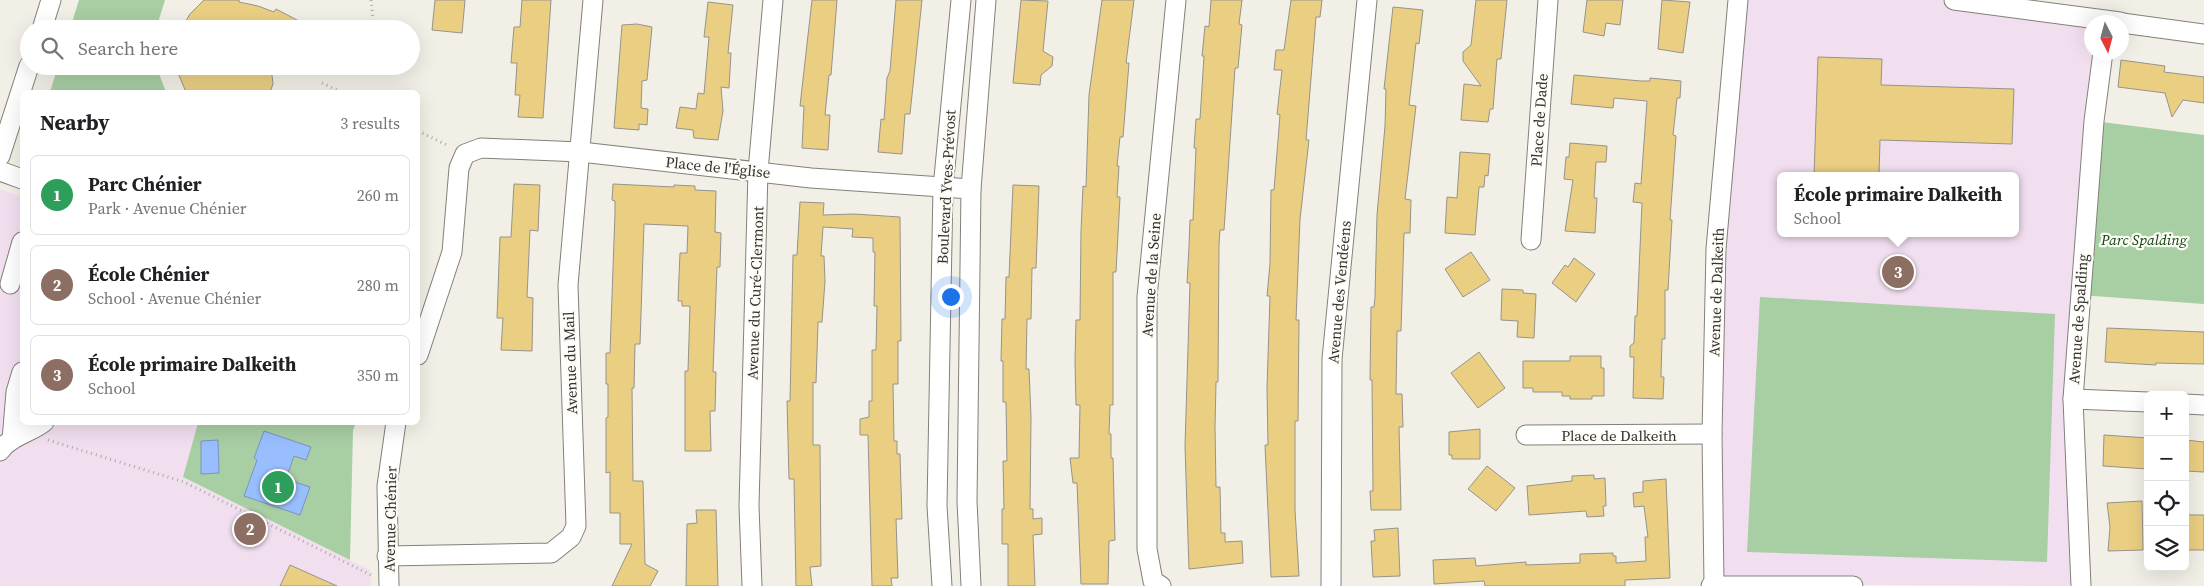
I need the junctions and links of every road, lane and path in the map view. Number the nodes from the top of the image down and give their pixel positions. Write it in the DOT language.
graph roads {
  1 [pos="51,0"];
  2 [pos="371,0"];
  3 [pos="593,0"];
  4 [pos="773,0"];
  5 [pos="961,0"];
  6 [pos="986,0"];
  7 [pos="1176,0"];
  8 [pos="1367,0"];
  9 [pos="1548,0"];
  10 [pos="1738,0"];
  11 [pos="1954,0"];
  12 [pos="2084,18"];
  13 [pos="45,20"];
  14 [pos="373,20"];
  15 [pos="2129,24"];
  16 [pos="2204,34"];
  17 [pos="2102,60"];
  18 [pos="26,75"];
  19 [pos="322,83"];
  20 [pos="21,90"];
  21 [pos="337,90"];
  22 [pos="20,94"];
  23 [pos="420,131"];
  24 [pos="581,152"];
  25 [pos="465,154"];
  26 [pos="0,156"];
  27 [pos="0,171"];
  28 [pos="758,172"];
  29 [pos="20,178"];
  30 [pos="943,188"];
  31 [pos="971,189"];
  32 [pos="1531,240"];
  33 [pos="20,250"];
  34 [pos="11,285"];
  35 [pos="426,310"];
  36 [pos="420,344"];
  37 [pos="20,379"];
  38 [pos="2073,399"];
  39 [pos="2144,402"];
  40 [pos="2189,404"];
  41 [pos="2204,405"];
  42 [pos="40,425"];
  43 [pos="396,425"];
  44 [pos="1712,434"];
  45 [pos="1526,435"];
  46 [pos="12,441"];
  47 [pos="967,494"];
  48 [pos="937,495"];
  49 [pos="388,572"];
  50 [pos="1157,584"];
  51 [pos="1712,585"];
  52 [pos="752,586"];
  53 [pos="942,586"];
  54 [pos="971,586"];
  55 [pos="1331,586"];
  56 [pos="1853,586"];
  57 [pos="2081,586"];
  1 -- 13 [label="street"];
  2 -- 14 [label="path"];
  3 -- 24 [label="street, Avenue du Mail"];
  4 -- 28 [label="street, Avenue du Curé-Clermont"];
  5 -- 30 [label="street, Boulevard Yves-Prévost"];
  6 -- 31 [label="street, Boulevard Yves-Prévost"];
  7 -- 50 [label="street, Avenue de la Seine"];
  8 -- 55 [label="street, Avenue des Vendéens"];
  9 -- 32 [label="street, Place de Dade"];
  10 -- 44 [label="street, Avenue de Dalkeith"];
  11 -- 12 [label="street"];
  15 -- 16 [label="street"];
  17 -- 38 [label="street, Avenue de Spalding"];
  18 -- 20 [label="street"];
  19 -- 21 [label="path"];
  22 -- 26 [label="street"];
  23 -- 25 [label="path"];
  24 -- 25 [label="street, Place de l'Église"];
  24 -- 28 [label="street, Place de l'Église"];
  24 -- 49 [label="street, Avenue du Mail"];
  25 -- 35 [label="street"];
  27 -- 29 [label="street"];
  28 -- 30 [label="street, Place de l'Église"];
  28 -- 52 [label="street, Avenue du Curé-Clermont"];
  30 -- 31 [label="street, Place de l'Église"];
  30 -- 48 [label="street, Boulevard Yves-Prévost"];
  31 -- 47 [label="street, Boulevard Yves-Prévost"];
  33 -- 34 [label="street"];
  35 -- 36 [label="street"];
  37 -- 46 [label="street"];
  38 -- 39 [label="street"];
  38 -- 57 [label="street, Avenue de Spalding"];
  40 -- 41 [label="street"];
  42 -- 46 [label="street"];
  43 -- 49 [label="street, Avenue Chénier"];
  44 -- 45 [label="street, Place de Dalkeith"];
  44 -- 51 [label="street, Avenue de Dalkeith"];
  46 -- 49 [label="path"];
  47 -- 48 [label="street"];
  47 -- 54 [label="street, Boulevard Yves-Prévost"];
  48 -- 53 [label="street, Boulevard Yves-Prévost"];
  51 -- 56 [label="street"];
}
